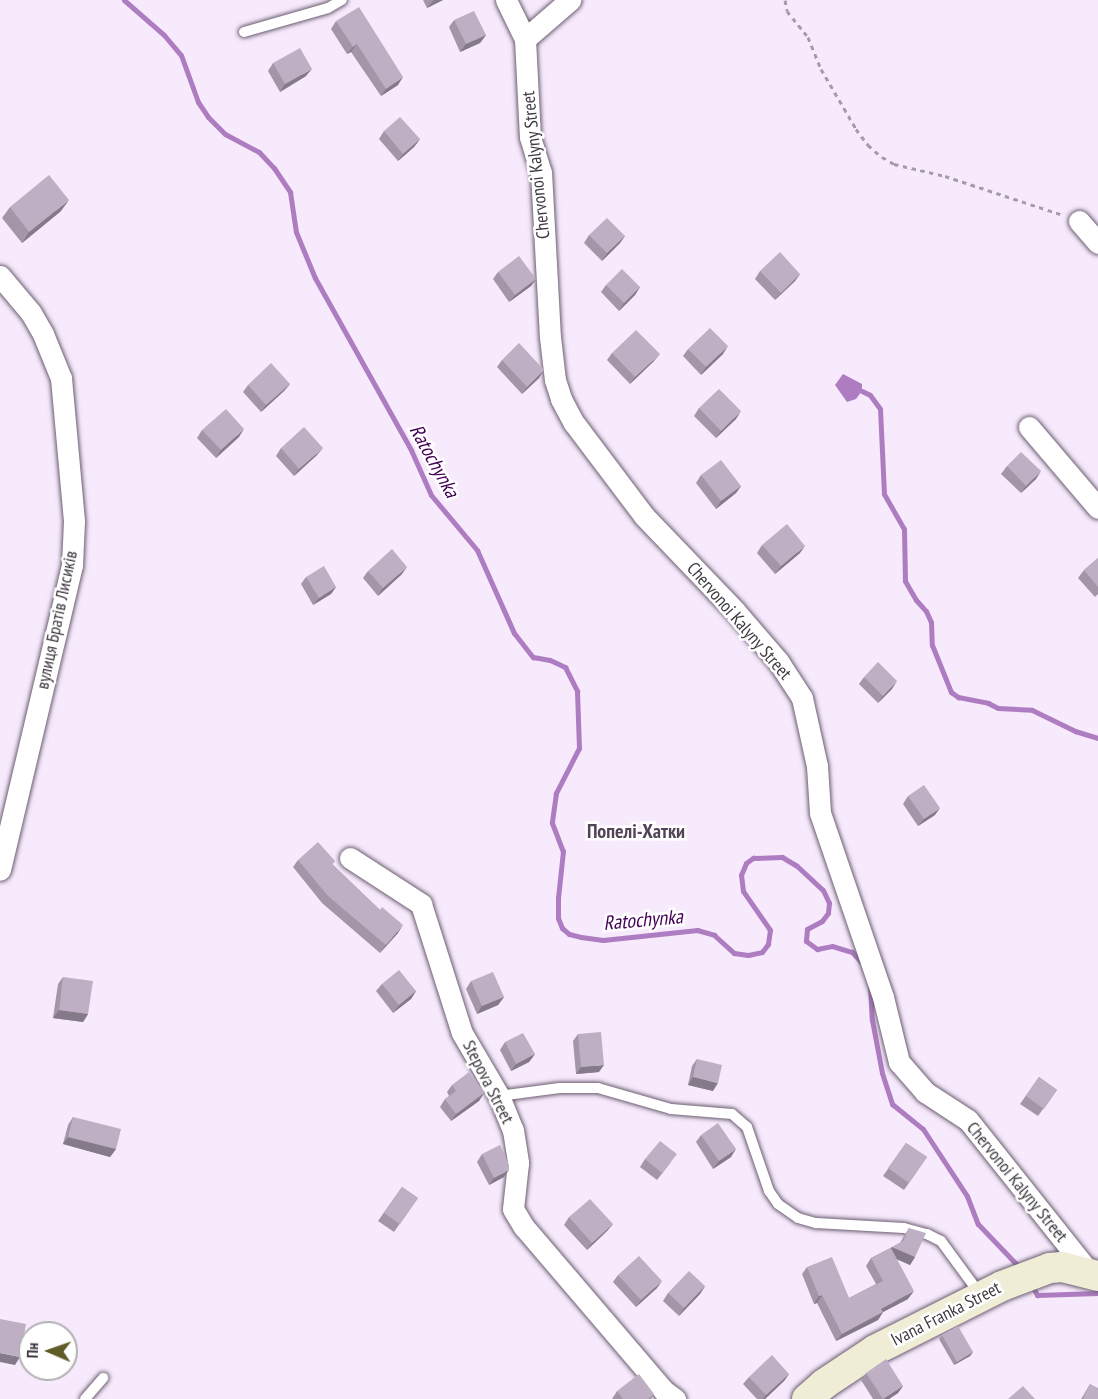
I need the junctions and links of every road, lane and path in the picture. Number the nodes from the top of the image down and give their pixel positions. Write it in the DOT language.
graph roads {
  1 [pos="342,0"];
  2 [pos="506,0"];
  3 [pos="570,0"];
  4 [pos="785,0"];
  5 [pos="244,32"];
  6 [pos="525,39"];
  7 [pos="1079,221"];
  8 [pos="1098,243"];
  9 [pos="0,276"];
  10 [pos="1029,427"];
  11 [pos="1098,508"];
  12 [pos="350,858"];
  13 [pos="0,870"];
  14 [pos="499,1096"];
  15 [pos="1094,1274"];
  16 [pos="991,1290"];
  17 [pos="103,1378"];
  18 [pos="85,1399"];
  19 [pos="675,1399"];
  20 [pos="807,1399"];
  1 -- 5 [label="lane"];
  2 -- 6 [label="street, Chervonoi Kalyny Street"];
  3 -- 6 [label="street"];
  4 -- 7 [label="path"];
  6 -- 15 [label="street, Chervonoi Kalyny Street"];
  7 -- 8 [label="street"];
  9 -- 13 [label="street, вулиця Братів Лисиків"];
  10 -- 11 [label="street"];
  12 -- 14 [label="street, Stepova Street"];
  14 -- 16 [label="lane"];
  14 -- 19 [label="street, Stepova Street"];
  15 -- 16 [label="main road, Ivana Franka Street"];
  16 -- 20 [label="main road, Ivana Franka Street"];
  17 -- 18 [label="lane"];
}
